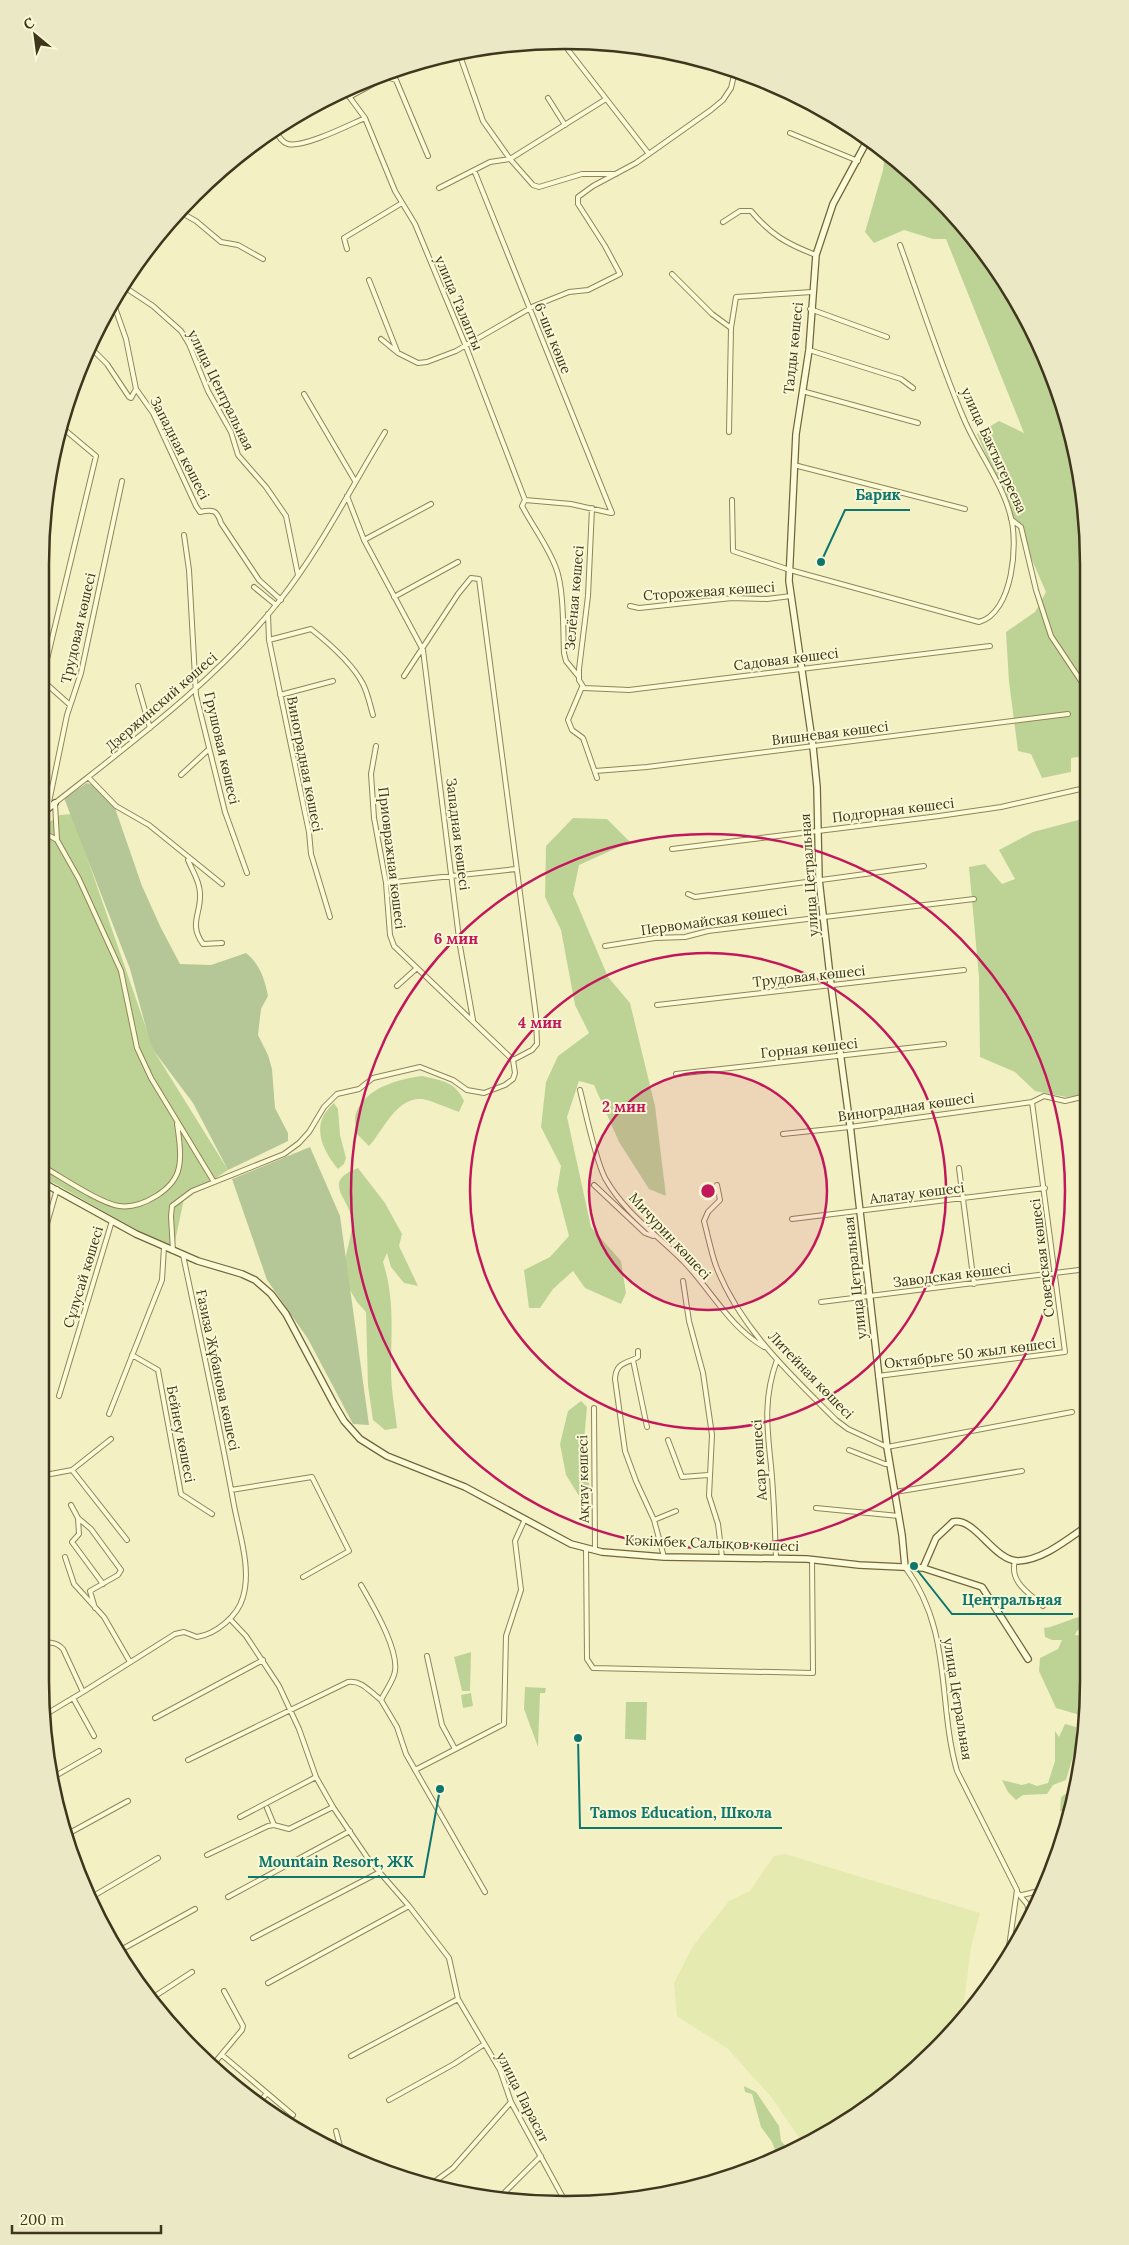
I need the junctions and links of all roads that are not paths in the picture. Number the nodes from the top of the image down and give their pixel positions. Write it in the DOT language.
graph roads {
  1 [pos="567,49"];
  2 [pos="461,60"];
  3 [pos="734,77"];
  4 [pos="392,79"];
  5 [pos="359,92"];
  6 [pos="349,97"];
  7 [pos="548,98"];
  8 [pos="606,99"];
  9 [pos="365,118"];
  10 [pos="565,125"];
  11 [pos="790,133"];
  12 [pos="279,136"];
  13 [pos="865,146"];
  14 [pos="649,154"];
  15 [pos="428,156"];
  16 [pos="510,159"];
  17 [pos="858,161"];
  18 [pos="474,170"];
  19 [pos="616,174"];
  20 [pos="439,188"];
  21 [pos="402,203"];
  22 [pos="186,215"];
  23 [pos="723,222"];
  24 [pos="900,245"];
  25 [pos="347,249"];
  26 [pos="816,255"];
  27 [pos="263,259"];
  28 [pos="672,274"];
  29 [pos="369,280"];
  30 [pos="129,290"];
  31 [pos="812,292"];
  32 [pos="530,308"];
  33 [pos="810,309"];
  34 [pos="116,311"];
  35 [pos="731,328"];
  36 [pos="887,337"];
  37 [pos="381,339"];
  38 [pos="465,344"];
  39 [pos="808,350"];
  40 [pos="95,352"];
  41 [pos="398,353"];
  42 [pos="913,388"];
  43 [pos="136,389"];
  44 [pos="802,391"];
  45 [pos="304,394"];
  46 [pos="918,423"];
  47 [pos="66,431"];
  48 [pos="385,432"];
  49 [pos="729,432"];
  50 [pos="794,465"];
  51 [pos="122,481"];
  52 [pos="356,481"];
  53 [pos="347,496"];
  54 [pos="732,500"];
  55 [pos="524,501"];
  56 [pos="431,504"];
  57 [pos="592,508"];
  58 [pos="965,509"];
  59 [pos="1011,519"];
  60 [pos="184,535"];
  61 [pos="364,540"];
  62 [pos="458,562"];
  63 [pos="790,570"];
  64 [pos="298,575"];
  65 [pos="254,587"];
  66 [pos="791,596"];
  67 [pos="394,597"];
  68 [pos="280,600"];
  69 [pos="276,605"];
  70 [pos="630,606"];
  71 [pos="268,614"];
  72 [pos="269,640"];
  73 [pos="990,646"];
  74 [pos="423,650"];
  75 [pos="49,651"];
  76 [pos="803,668"];
  77 [pos="404,676"];
  78 [pos="579,677"];
  79 [pos="1080,680"];
  80 [pos="333,681"];
  81 [pos="49,686"];
  82 [pos="138,686"];
  83 [pos="583,688"];
  84 [pos="196,690"];
  85 [pos="280,695"];
  86 [pos="70,705"];
  87 [pos="1068,714"];
  88 [pos="373,715"];
  89 [pos="150,728"];
  90 [pos="376,746"];
  91 [pos="813,746"];
  92 [pos="209,749"];
  93 [pos="594,771"];
  94 [pos="181,776"];
  95 [pos="89,778"];
  96 [pos="597,778"];
  97 [pos="1080,789"];
  98 [pos="56,804"];
  99 [pos="49,805"];
  100 [pos="49,809"];
  101 [pos="818,831"];
  102 [pos="49,836"];
  103 [pos="57,840"];
  104 [pos="672,849"];
  105 [pos="187,857"];
  106 [pos="924,866"];
  107 [pos="516,869"];
  108 [pos="248,873"];
  109 [pos="452,877"];
  110 [pos="819,879"];
  111 [pos="386,883"];
  112 [pos="222,884"];
  113 [pos="688,894"];
  114 [pos="974,898"];
  115 [pos="330,917"];
  116 [pos="823,917"];
  117 [pos="222,943"];
  118 [pos="605,946"];
  119 [pos="418,968"];
  120 [pos="964,970"];
  121 [pos="830,985"];
  122 [pos="397,986"];
  123 [pos="657,1005"];
  124 [pos="474,1021"];
  125 [pos="944,1044"];
  126 [pos="840,1056"];
  127 [pos="513,1060"];
  128 [pos="676,1074"];
  129 [pos="580,1090"];
  130 [pos="1080,1097"];
  131 [pos="1032,1102"];
  132 [pos="177,1122"];
  133 [pos="850,1127"];
  134 [pos="783,1134"];
  135 [pos="959,1168"];
  136 [pos="49,1170"];
  137 [pos="214,1182"];
  138 [pos="49,1185"];
  139 [pos="594,1185"];
  140 [pos="716,1185"];
  141 [pos="1045,1188"];
  142 [pos="57,1189"];
  143 [pos="962,1198"];
  144 [pos="860,1211"];
  145 [pos="49,1217"];
  146 [pos="792,1219"];
  147 [pos="112,1221"];
  148 [pos="657,1238"];
  149 [pos="164,1247"];
  150 [pos="173,1251"];
  151 [pos="183,1255"];
  152 [pos="1080,1270"];
  153 [pos="1055,1272"];
  154 [pos="683,1281"];
  155 [pos="974,1284"];
  156 [pos="869,1297"];
  157 [pos="821,1302"];
  158 [pos="766,1349"];
  159 [pos="638,1351"];
  160 [pos="1065,1352"];
  161 [pos="132,1355"];
  162 [pos="633,1360"];
  163 [pos="777,1360"];
  164 [pos="878,1376"];
  165 [pos="59,1396"];
  166 [pos="594,1408"];
  167 [pos="1072,1412"];
  168 [pos="109,1414"];
  169 [pos="647,1427"];
  170 [pos="111,1439"];
  171 [pos="668,1440"];
  172 [pos="887,1446"];
  173 [pos="849,1450"];
  174 [pos="890,1464"];
  175 [pos="72,1470"];
  176 [pos="1022,1471"];
  177 [pos="49,1474"];
  178 [pos="708,1475"];
  179 [pos="231,1490"];
  180 [pos="894,1492"];
  181 [pos="71,1505"];
  182 [pos="816,1508"];
  183 [pos="676,1511"];
  184 [pos="212,1514"];
  185 [pos="899,1516"];
  186 [pos="78,1518"];
  187 [pos="525,1518"];
  188 [pos="654,1520"];
  189 [pos="1080,1531"];
  190 [pos="127,1540"];
  191 [pos="586,1548"];
  192 [pos="595,1550"];
  193 [pos="65,1557"];
  194 [pos="664,1557"];
  195 [pos="722,1557"];
  196 [pos="776,1559"];
  197 [pos="812,1559"];
  198 [pos="1015,1560"];
  199 [pos="905,1567"];
  200 [pos="923,1568"];
  201 [pos="303,1577"];
  202 [pos="103,1584"];
  203 [pos="361,1585"];
  204 [pos="1043,1606"];
  205 [pos="95,1608"];
  206 [pos="230,1618"];
  207 [pos="49,1642"];
  208 [pos="427,1656"];
  209 [pos="1028,1659"];
  210 [pos="263,1660"];
  211 [pos="130,1662"];
  212 [pos="83,1692"];
  213 [pos="73,1698"];
  214 [pos="381,1700"];
  215 [pos="290,1709"];
  216 [pos="50,1712"];
  217 [pos="155,1718"];
  218 [pos="94,1736"];
  219 [pos="455,1749"];
  220 [pos="99,1750"];
  221 [pos="188,1760"];
  222 [pos="415,1770"];
  223 [pos="58,1774"];
  224 [pos="316,1777"];
  225 [pos="128,1801"];
  226 [pos="333,1807"];
  227 [pos="267,1808"];
  228 [pos="240,1817"];
  229 [pos="274,1825"];
  230 [pos="350,1831"];
  231 [pos="72,1832"];
  232 [pos="207,1856"];
  233 [pos="158,1858"];
  234 [pos="380,1872"];
  235 [pos="485,1892"];
  236 [pos="1017,1892"];
  237 [pos="1035,1892"];
  238 [pos="96,1895"];
  239 [pos="1022,1895"];
  240 [pos="228,1897"];
  241 [pos="409,1906"];
  242 [pos="195,1909"];
  243 [pos="1027,1909"];
  244 [pos="253,1938"];
  245 [pos="1010,1939"];
  246 [pos="124,1948"];
  247 [pos="192,1972"];
  248 [pos="268,1983"];
  249 [pos="224,1991"];
  250 [pos="156,1995"];
  251 [pos="458,1999"];
  252 [pos="483,2045"];
  253 [pos="222,2055"];
  254 [pos="350,2056"];
  255 [pos="217,2061"];
  256 [pos="267,2093"];
  257 [pos="263,2098"];
  258 [pos="389,2100"];
  259 [pos="511,2102"];
  260 [pos="293,2115"];
  261 [pos="336,2131"];
  262 [pos="340,2145"];
  263 [pos="541,2156"];
  264 [pos="437,2180"];
  265 [pos="504,2193"];
  266 [pos="562,2196"];
  1 -- 8 [label="street"];
  2 -- 16 [label="street"];
  3 -- 14 [label="street"];
  4 -- 15 [label="street"];
  5 -- 6 [label="street"];
  6 -- 9 [label="street, улица Талапты"];
  7 -- 10 [label="street"];
  8 -- 10 [label="street"];
  8 -- 14 [label="street"];
  9 -- 12 [label="street"];
  9 -- 21 [label="street, улица Талапты"];
  10 -- 16 [label="street"];
  11 -- 17 [label="street"];
  13 -- 17 [label="street, Талды көшесі"];
  14 -- 19 [label="street"];
  16 -- 18 [label="street"];
  16 -- 19 [label="street"];
  17 -- 26 [label="street, Талды көшесі"];
  18 -- 20 [label="street"];
  18 -- 32 [label="street, 6-шы көше"];
  19 -- 32 [label="street"];
  21 -- 25 [label="street"];
  21 -- 38 [label="street, улица Талапты"];
  22 -- 27 [label="street"];
  23 -- 26 [label="street"];
  24 -- 59 [label="street, улица Бактыгереева"];
  26 -- 31 [label="street, Талды көшесі"];
  28 -- 35 [label="street"];
  29 -- 41 [label="street"];
  30 -- 64 [label="street, улица Центральная"];
  31 -- 33 [label="street, Талды көшесі"];
  31 -- 35 [label="street"];
  32 -- 38 [label="street"];
  32 -- 57 [label="street, 6-шы көше"];
  33 -- 36 [label="street"];
  33 -- 39 [label="street, Талды көшесі"];
  34 -- 43 [label="street, Западная көшесі"];
  35 -- 49 [label="street"];
  37 -- 41 [label="street"];
  38 -- 41 [label="street"];
  38 -- 55 [label="street, улица Талапты"];
  39 -- 42 [label="street"];
  39 -- 44 [label="street, Талды көшесі"];
  40 -- 43 [label="street"];
  43 -- 68 [label="street, Западная көшесі"];
  44 -- 46 [label="street"];
  44 -- 50 [label="street, Талды көшесі"];
  45 -- 52 [label="street"];
  47 -- 75 [label="street"];
  48 -- 52 [label="street, Дзержинский көшесі"];
  50 -- 58 [label="street"];
  50 -- 63 [label="street, Талды көшесі"];
  51 -- 86 [label="street, Трудовая көшесі"];
  52 -- 53 [label="street, Дзержинский көшесі"];
  53 -- 61 [label="street"];
  53 -- 64 [label="street, Дзержинский көшесі"];
  54 -- 63 [label="street"];
  55 -- 57 [label="street"];
  55 -- 78 [label="street, улица Талапты"];
  56 -- 61 [label="street"];
  57 -- 78 [label="street, Зелёная көшесі"];
  59 -- 63 [label="street"];
  59 -- 79 [label="street, улица Бактыгереева"];
  60 -- 84 [label="street, Грушовая көшесі"];
  61 -- 67 [label="street"];
  62 -- 67 [label="street"];
  63 -- 66 [label="street, улица Цетральная"];
  64 -- 68 [label="street, Дзержинский көшесі"];
  65 -- 69 [label="street"];
  66 -- 70 [label="street, Сторожевая көшесі"];
  66 -- 76 [label="street, улица Цетральная"];
  67 -- 74 [label="street"];
  68 -- 69 [label="street, Дзержинский көшесі"];
  69 -- 71 [label="street, Дзержинский көшесі"];
  71 -- 72 [label="street, Виноградная көшесі"];
  71 -- 84 [label="street, Дзержинский көшесі"];
  72 -- 85 [label="street, Виноградная көшесі"];
  72 -- 88 [label="street"];
  73 -- 76 [label="street, Садовая көшесі"];
  74 -- 77 [label="street"];
  74 -- 107 [label="street"];
  74 -- 109 [label="street, Западная көшесі"];
  76 -- 83 [label="street, Садовая көшесі"];
  76 -- 91 [label="street, улица Цетральная"];
  78 -- 83 [label="street, Зелёная көшесі"];
  80 -- 85 [label="street"];
  81 -- 86 [label="street"];
  82 -- 89 [label="street"];
  83 -- 93 [label="street"];
  84 -- 89 [label="street, Дзержинский көшесі"];
  84 -- 92 [label="street, Грушовая көшесі"];
  85 -- 115 [label="street, Виноградная көшесі"];
  86 -- 99 [label="street, Трудовая көшесі"];
  87 -- 91 [label="street, Вишневая көшесі"];
  89 -- 95 [label="street, Дзержинский көшесі"];
  90 -- 111 [label="street, Приовражная көшесі"];
  91 -- 93 [label="street, Вишневая көшесі"];
  91 -- 101 [label="street, улица Цетральная"];
  92 -- 94 [label="street"];
  92 -- 108 [label="street, Грушовая көшесі"];
  93 -- 96 [label="street"];
  95 -- 98 [label="street, Дзержинский көшесі"];
  95 -- 105 [label="street"];
  97 -- 101 [label="street, Подгорная көшесі"];
  98 -- 100 [label="street"];
  98 -- 103 [label="street"];
  101 -- 104 [label="street, Подгорная көшесі"];
  101 -- 110 [label="street, улица Цетральная"];
  102 -- 103 [label="street"];
  103 -- 132 [label="street"];
  105 -- 112 [label="street"];
  105 -- 117 [label="street"];
  106 -- 110 [label="street"];
  107 -- 109 [label="street"];
  107 -- 127 [label="street"];
  109 -- 111 [label="street"];
  109 -- 124 [label="street, Западная көшесі"];
  110 -- 113 [label="street"];
  110 -- 116 [label="street, улица Цетральная"];
  111 -- 119 [label="street, Приовражная көшесі"];
  114 -- 116 [label="street, Первомайская көшесі"];
  116 -- 118 [label="street, Первомайская көшесі"];
  116 -- 121 [label="street, улица Цетральная"];
  119 -- 122 [label="street"];
  119 -- 124 [label="street, Приовражная көшесі"];
  120 -- 121 [label="street, Трудовая көшесі"];
  121 -- 123 [label="street, Трудовая көшесі"];
  121 -- 126 [label="street, улица Цетральная"];
  124 -- 127 [label="street, Приовражная көшесі"];
  125 -- 126 [label="street, Горная көшесі"];
  126 -- 128 [label="street, Горная көшесі"];
  126 -- 133 [label="street, улица Цетральная"];
  127 -- 137 [label="street"];
  129 -- 148 [label="street, Мичурин көшесі"];
  130 -- 131 [label="street, Виноградная көшесі"];
  131 -- 133 [label="street, Виноградная көшесі"];
  131 -- 141 [label="street, Советская көшесі"];
  132 -- 136 [label="street"];
  132 -- 137 [label="street"];
  133 -- 134 [label="street, Виноградная көшесі"];
  133 -- 144 [label="street, улица Цетральная"];
  135 -- 143 [label="street"];
  137 -- 150 [label="street"];
  138 -- 142 [label="street, Кәкімбек Салықов көшесі"];
  139 -- 148 [label="street"];
  140 -- 158 [label="street, Литейная көшесі"];
  141 -- 143 [label="street, Алатау көшесі"];
  141 -- 153 [label="street, Советская көшесі"];
  142 -- 145 [label="street"];
  142 -- 147 [label="street, Кәкімбек Салықов көшесі"];
  143 -- 144 [label="street, Алатау көшесі"];
  143 -- 155 [label="street"];
  144 -- 146 [label="street, Алатау көшесі"];
  144 -- 156 [label="street, улица Цетральная"];
  147 -- 149 [label="street, Кәкімбек Салықов көшесі"];
  147 -- 165 [label="street, Сұлусай көшесі"];
  148 -- 158 [label="street, Мичурин көшесі"];
  149 -- 150 [label="street, Кәкімбек Салықов көшесі"];
  149 -- 161 [label="street"];
  150 -- 151 [label="street, Кәкімбек Салықов көшесі"];
  151 -- 179 [label="street, Ғазиза Жұбанова көшесі"];
  151 -- 187 [label="street, Кәкімбек Салықов көшесі"];
  152 -- 153 [label="street, Заводская көшесі"];
  153 -- 155 [label="street, Заводская көшесі"];
  153 -- 160 [label="street, Советская көшесі"];
  154 -- 178 [label="street"];
  155 -- 156 [label="street, Заводская көшесі"];
  156 -- 157 [label="street, Заводская көшесі"];
  156 -- 164 [label="street, улица Цетральная"];
  158 -- 163 [label="street, Литейная көшесі"];
  159 -- 162 [label="street"];
  160 -- 164 [label="street, Октябрьге 50 жыл көшесі"];
  161 -- 168 [label="street"];
  161 -- 184 [label="street, Бейнеу көшесі"];
  162 -- 169 [label="street"];
  162 -- 188 [label="street"];
  163 -- 172 [label="street, Литейная көшесі"];
  163 -- 196 [label="street, Асар көшесі"];
  164 -- 172 [label="street, улица Цетральная"];
  166 -- 192 [label="street, Ақтау көшесі"];
  167 -- 172 [label="street"];
  170 -- 175 [label="street"];
  171 -- 178 [label="street"];
  172 -- 174 [label="street, улица Цетральная"];
  173 -- 174 [label="street"];
  174 -- 180 [label="street, улица Цетральная"];
  175 -- 177 [label="street"];
  175 -- 190 [label="street"];
  176 -- 180 [label="street"];
  178 -- 195 [label="street"];
  179 -- 201 [label="street"];
  179 -- 206 [label="street, Ғазиза Жұбанова көшесі"];
  180 -- 185 [label="street, улица Цетральная"];
  181 -- 186 [label="street"];
  182 -- 185 [label="street"];
  183 -- 188 [label="street"];
  185 -- 199 [label="street, улица Цетральная"];
  186 -- 202 [label="street"];
  186 -- 202 [label="street"];
  187 -- 191 [label="street, Кәкімбек Салықов көшесі"];
  187 -- 219 [label="street"];
  188 -- 194 [label="street"];
  189 -- 198 [label="street"];
  191 -- 192 [label="street, Кәкімбек Салықов көшесі"];
  191 -- 197 [label="street"];
  192 -- 194 [label="street, Кәкімбек Салықов көшесі"];
  193 -- 205 [label="street"];
  194 -- 195 [label="street, Кәкімбек Салықов көшесі"];
  195 -- 196 [label="street, Кәкімбек Салықов көшесі"];
  196 -- 197 [label="street, Кәкімбек Салықов көшесі"];
  197 -- 199 [label="street, Кәкімбек Салықов көшесі"];
  198 -- 200 [label="street"];
  198 -- 204 [label="street"];
  199 -- 200 [label="street, Кәкімбек Салықов көшесі"];
  199 -- 236 [label="street, улица Цетральная"];
  200 -- 209 [label="street, Кәкімбек Салықов көшесі"];
  202 -- 205 [label="street"];
  203 -- 214 [label="street"];
  205 -- 211 [label="street"];
  206 -- 210 [label="street, улица Парасат"];
  206 -- 211 [label="street"];
  207 -- 212 [label="street"];
  208 -- 219 [label="street"];
  210 -- 215 [label="street, улица Парасат"];
  210 -- 217 [label="street"];
  211 -- 212 [label="street"];
  212 -- 213 [label="street"];
  213 -- 216 [label="street"];
  213 -- 218 [label="street"];
  214 -- 215 [label="street"];
  214 -- 222 [label="street"];
  215 -- 221 [label="street"];
  215 -- 224 [label="street, улица Парасат"];
  219 -- 222 [label="street"];
  220 -- 223 [label="street"];
  222 -- 235 [label="street"];
  224 -- 226 [label="street, улица Парасат"];
  224 -- 228 [label="street"];
  225 -- 231 [label="street"];
  226 -- 229 [label="street"];
  226 -- 230 [label="street, улица Парасат"];
  227 -- 229 [label="street"];
  229 -- 232 [label="street"];
  230 -- 234 [label="street, улица Парасат"];
  230 -- 240 [label="street"];
  233 -- 238 [label="street"];
  234 -- 241 [label="street, улица Парасат"];
  234 -- 244 [label="street"];
  236 -- 239 [label="street"];
  236 -- 245 [label="street"];
  237 -- 239 [label="street"];
  239 -- 243 [label="street"];
  241 -- 248 [label="street"];
  241 -- 251 [label="street, улица Парасат"];
  242 -- 246 [label="street"];
  247 -- 250 [label="street"];
  249 -- 253 [label="street"];
  251 -- 252 [label="street, улица Парасат"];
  251 -- 254 [label="street"];
  252 -- 258 [label="street"];
  252 -- 259 [label="street, улица Парасат"];
  253 -- 255 [label="street"];
  253 -- 256 [label="street"];
  256 -- 257 [label="street"];
  256 -- 260 [label="street"];
  259 -- 263 [label="street, улица Парасат"];
  259 -- 264 [label="street"];
  261 -- 262 [label="street"];
  263 -- 265 [label="street"];
  263 -- 266 [label="street, улица Парасат"];
}
